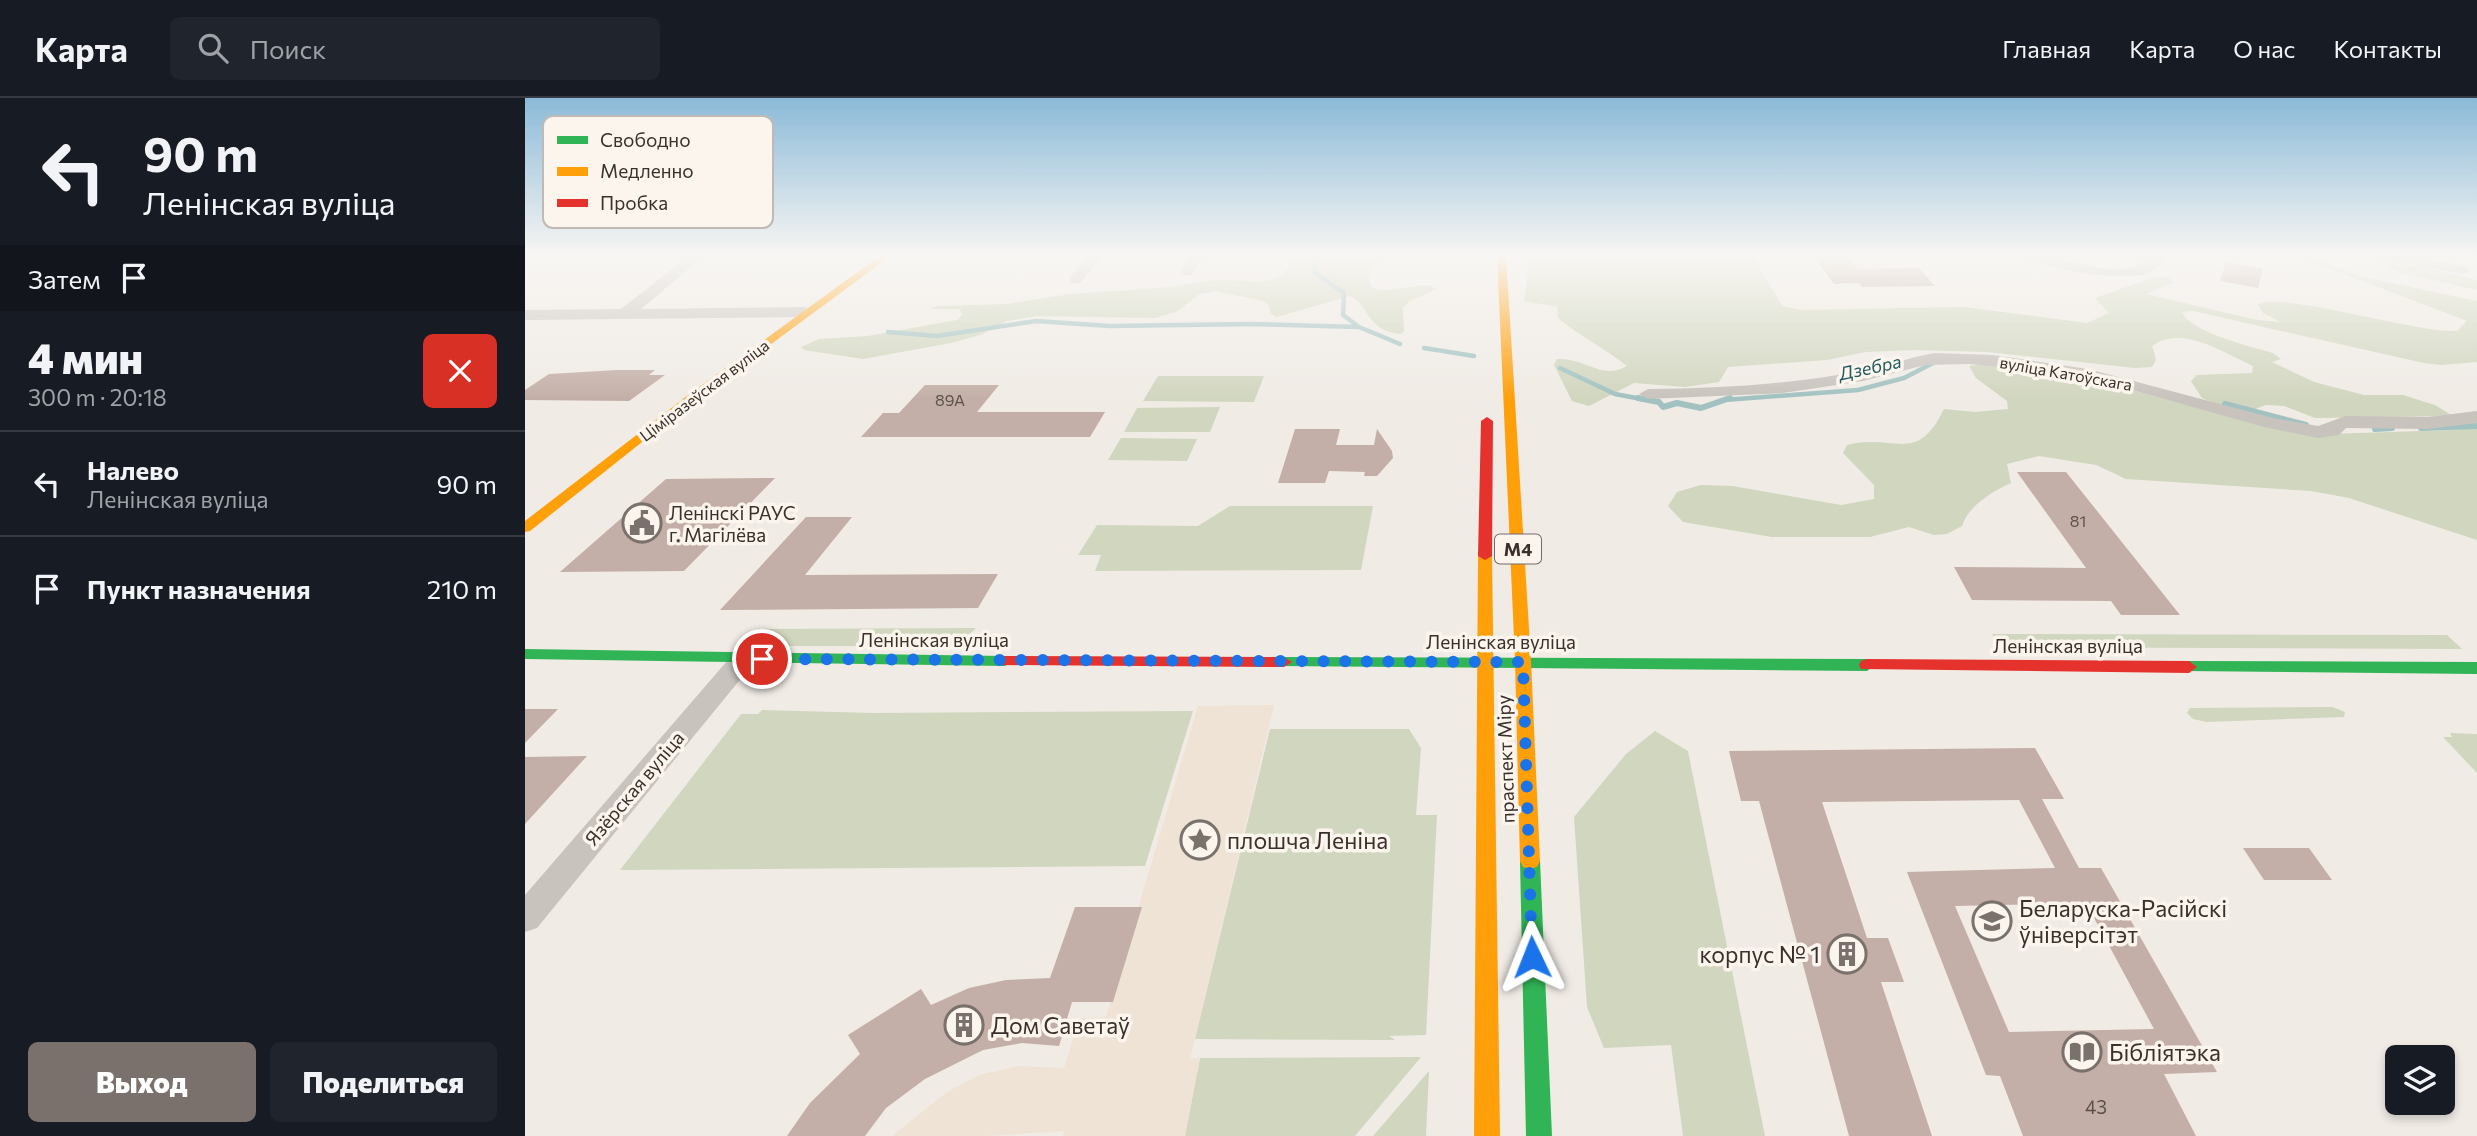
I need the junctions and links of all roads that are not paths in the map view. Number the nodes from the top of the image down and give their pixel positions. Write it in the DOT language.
graph roads {
  1 [pos="638,303"];
  2 [pos="817,303"];
  3 [pos="1505,303"];
  4 [pos="805,312"];
  5 [pos="625,314"];
  6 [pos="525,315"];
  7 [pos="1648,394"];
  8 [pos="1487,410"];
  9 [pos="2477,417"];
  10 [pos="525,528"];
  11 [pos="525,654"];
  12 [pos="1484,661"];
  13 [pos="1523,662"];
  14 [pos="2477,668"];
  15 [pos="525,670"];
  16 [pos="734,671"];
  17 [pos="641,673"];
  18 [pos="919,677"];
  19 [pos="1111,678"];
  20 [pos="1504,681"];
  21 [pos="525,918"];
  22 [pos="1487,1136"];
  23 [pos="1539,1136"];
  1 -- 5 [label="street"];
  2 -- 4 [label="main road, Ціміразеўская вуліца"];
  3 -- 13 [label="main road, праспект Міру / М4"];
  4 -- 5 [label="street"];
  4 -- 10 [label="main road, Ціміразеўская вуліца"];
  5 -- 6 [label="street"];
  7 -- 9 [label="street, вуліца Катоўскага"];
  8 -- 12 [label="main road, праспект Міру / М4"];
  11 -- 16 [label="main road, Ленінская вуліца"];
  12 -- 13 [label="main road, Ленінская вуліца"];
  12 -- 16 [label="main road, Ленінская вуліца"];
  12 -- 20 [label="main road, праспект Міру / М4"];
  13 -- 14 [label="main road, Ленінская вуліца"];
  13 -- 20 [label="main road, праспект Міру / М4"];
  15 -- 17 [label="main road"];
  16 -- 21 [label="street, Язёрская вуліца"];
  18 -- 19 [label="main road, Ленінская вуліца"];
  20 -- 22 [label="main road, праспект Міру / М4"];
  20 -- 23 [label="main road, праспект Міру / М4"];
}
